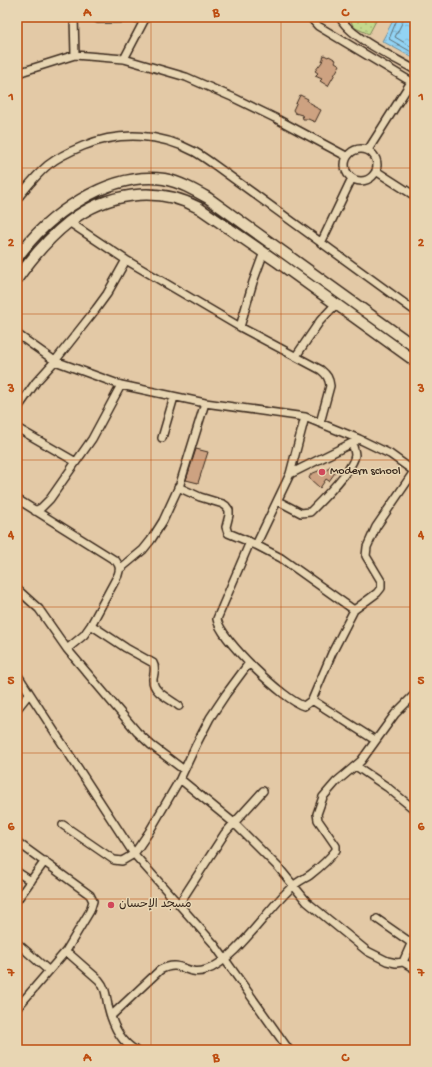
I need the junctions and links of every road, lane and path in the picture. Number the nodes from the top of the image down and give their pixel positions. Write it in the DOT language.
graph roads {
  1 [pos="74,17"];
  2 [pos="90,17"];
  3 [pos="310,17"];
  4 [pos="340,17"];
  5 [pos="128,18"];
  6 [pos="145,19"];
  7 [pos="75,55"];
  8 [pos="124,59"];
  9 [pos="415,70"];
  10 [pos="17,74"];
  11 [pos="413,83"];
  12 [pos="368,150"];
  13 [pos="346,156"];
  14 [pos="376,171"];
  15 [pos="352,178"];
  16 [pos="415,196"];
  17 [pos="17,199"];
  18 [pos="69,222"];
  19 [pos="321,243"];
  20 [pos="264,252"];
  21 [pos="17,258"];
  22 [pos="126,260"];
  23 [pos="17,279"];
  24 [pos="336,304"];
  25 [pos="415,311"];
  26 [pos="240,327"];
  27 [pos="17,334"];
  28 [pos="415,347"];
  29 [pos="296,356"];
  30 [pos="55,361"];
  31 [pos="415,361"];
  32 [pos="121,385"];
  33 [pos="174,397"];
  34 [pos="205,403"];
  35 [pos="17,409"];
  36 [pos="306,417"];
  37 [pos="320,423"];
  38 [pos="17,428"];
  39 [pos="162,438"];
  40 [pos="355,441"];
  41 [pos="76,462"];
  42 [pos="415,471"];
  43 [pos="290,474"];
  44 [pos="178,487"];
  45 [pos="17,499"];
  46 [pos="278,500"];
  47 [pos="35,511"];
  48 [pos="253,544"];
  49 [pos="120,569"];
  50 [pos="17,589"];
  51 [pos="354,610"];
  52 [pos="91,625"];
  53 [pos="67,649"];
  54 [pos="249,663"];
  55 [pos="17,674"];
  56 [pos="29,694"];
  57 [pos="415,694"];
  58 [pos="312,700"];
  59 [pos="179,706"];
  60 [pos="17,709"];
  61 [pos="376,740"];
  62 [pos="356,766"];
  63 [pos="184,770"];
  64 [pos="180,779"];
  65 [pos="264,791"];
  66 [pos="415,810"];
  67 [pos="234,823"];
  68 [pos="63,824"];
  69 [pos="17,842"];
  70 [pos="134,854"];
  71 [pos="45,861"];
  72 [pos="17,872"];
  73 [pos="31,881"];
  74 [pos="294,885"];
  75 [pos="17,900"];
  76 [pos="179,904"];
  77 [pos="377,919"];
  78 [pos="17,943"];
  79 [pos="66,951"];
  80 [pos="225,958"];
  81 [pos="402,962"];
  82 [pos="415,969"];
  83 [pos="49,971"];
  84 [pos="17,1008"];
  85 [pos="111,1016"];
  86 [pos="135,1050"];
  87 [pos="289,1050"];
  1 -- 7 [label="street"];
  2 -- 5 [label="lane"];
  3 -- 11 [label="street"];
  4 -- 9 [label="street"];
  5 -- 6 [label="lane"];
  6 -- 8 [label="street"];
  7 -- 8 [label="street"];
  7 -- 10 [label="street"];
  8 -- 13 [label="street"];
  11 -- 12 [label="street"];
  12 -- 13 [label="street"];
  12 -- 14 [label="street"];
  13 -- 15 [label="street"];
  14 -- 15 [label="street"];
  14 -- 16 [label="street"];
  15 -- 19 [label="street"];
  17 -- 19 [label="street"];
  18 -- 20 [label="main road"];
  18 -- 22 [label="street"];
  18 -- 23 [label="main road"];
  19 -- 25 [label="street"];
  20 -- 24 [label="main road"];
  20 -- 26 [label="street"];
  21 -- 28 [label="main road"];
  22 -- 26 [label="street"];
  22 -- 30 [label="street"];
  24 -- 29 [label="street"];
  24 -- 31 [label="main road"];
  26 -- 29 [label="street"];
  27 -- 30 [label="street"];
  29 -- 37 [label="street"];
  30 -- 32 [label="street"];
  30 -- 35 [label="street"];
  32 -- 33 [label="street"];
  32 -- 41 [label="street"];
  33 -- 34 [label="street"];
  33 -- 39 [label="street"];
  34 -- 36 [label="street"];
  34 -- 44 [label="street"];
  36 -- 37 [label="street"];
  36 -- 43 [label="street"];
  37 -- 40 [label="street"];
  38 -- 41 [label="street"];
  40 -- 42 [label="street"];
  40 -- 43 [label="street"];
  40 -- 46 [label="street"];
  41 -- 47 [label="street"];
  42 -- 51 [label="street"];
  43 -- 46 [label="street"];
  44 -- 48 [label="street"];
  44 -- 49 [label="street"];
  45 -- 47 [label="street"];
  46 -- 48 [label="street"];
  47 -- 49 [label="street"];
  48 -- 51 [label="street"];
  48 -- 54 [label="street"];
  49 -- 52 [label="street"];
  50 -- 53 [label="street"];
  51 -- 58 [label="street"];
  52 -- 53 [label="street"];
  52 -- 59 [label="street"];
  53 -- 63 [label="street"];
  54 -- 58 [label="street"];
  54 -- 63 [label="street"];
  55 -- 56 [label="street"];
  56 -- 60 [label="street"];
  56 -- 70 [label="street"];
  57 -- 61 [label="street"];
  58 -- 61 [label="street"];
  61 -- 62 [label="street"];
  62 -- 66 [label="street"];
  62 -- 74 [label="street"];
  63 -- 64 [label="street"];
  64 -- 67 [label="street"];
  64 -- 70 [label="street"];
  65 -- 67 [label="street"];
  67 -- 74 [label="street"];
  67 -- 76 [label="street"];
  68 -- 70 [label="street"];
  69 -- 71 [label="street"];
  70 -- 76 [label="street"];
  71 -- 73 [label="street"];
  71 -- 79 [label="street"];
  72 -- 73 [label="street"];
  73 -- 75 [label="street"];
  74 -- 80 [label="street"];
  74 -- 81 [label="street"];
  76 -- 80 [label="street"];
  77 -- 81 [label="street"];
  78 -- 83 [label="street"];
  79 -- 83 [label="street"];
  79 -- 85 [label="street"];
  80 -- 85 [label="street"];
  80 -- 87 [label="street"];
  81 -- 82 [label="street"];
  83 -- 84 [label="street"];
  85 -- 86 [label="street"];
}
